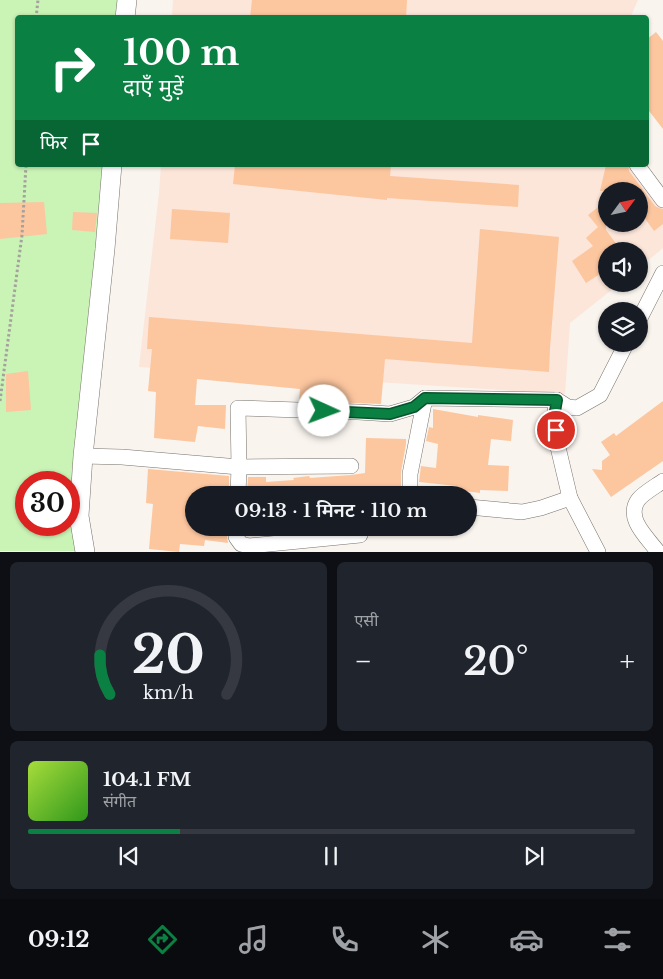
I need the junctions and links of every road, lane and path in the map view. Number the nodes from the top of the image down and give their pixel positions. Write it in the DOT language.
graph roads {
  1 [pos="38,0"];
  2 [pos="127,0"];
  3 [pos="36,15"];
  4 [pos="125,15"];
  5 [pos="26,167"];
  6 [pos="112,167"];
  7 [pos="638,167"];
  8 [pos="663,200"];
  9 [pos="663,273"];
  10 [pos="648,302"];
  11 [pos="622,352"];
  12 [pos="425,398"];
  13 [pos="557,400"];
  14 [pos="0,401"];
  15 [pos="83,456"];
  16 [pos="351,466"];
  17 [pos="239,467"];
  18 [pos="663,481"];
  19 [pos="238,486"];
  20 [pos="410,486"];
  21 [pos="570,498"];
  22 [pos="477,507"];
  23 [pos="236,536"];
  24 [pos="350,536"];
  25 [pos="85,552"];
  26 [pos="598,552"];
  27 [pos="658,552"];
  1 -- 3 [label="path"];
  2 -- 4 [label="street"];
  5 -- 14 [label="path"];
  6 -- 15 [label="street"];
  7 -- 8 [label="street"];
  9 -- 10 [label="street"];
  11 -- 13 [label="street"];
  12 -- 13 [label="street"];
  12 -- 17 [label="street"];
  12 -- 20 [label="street"];
  13 -- 21 [label="street"];
  15 -- 17 [label="street"];
  15 -- 25 [label="street"];
  16 -- 17 [label="street"];
  17 -- 19 [label="street"];
  18 -- 27 [label="street"];
  21 -- 22 [label="street"];
  21 -- 26 [label="street"];
  23 -- 24 [label="street"];
}
